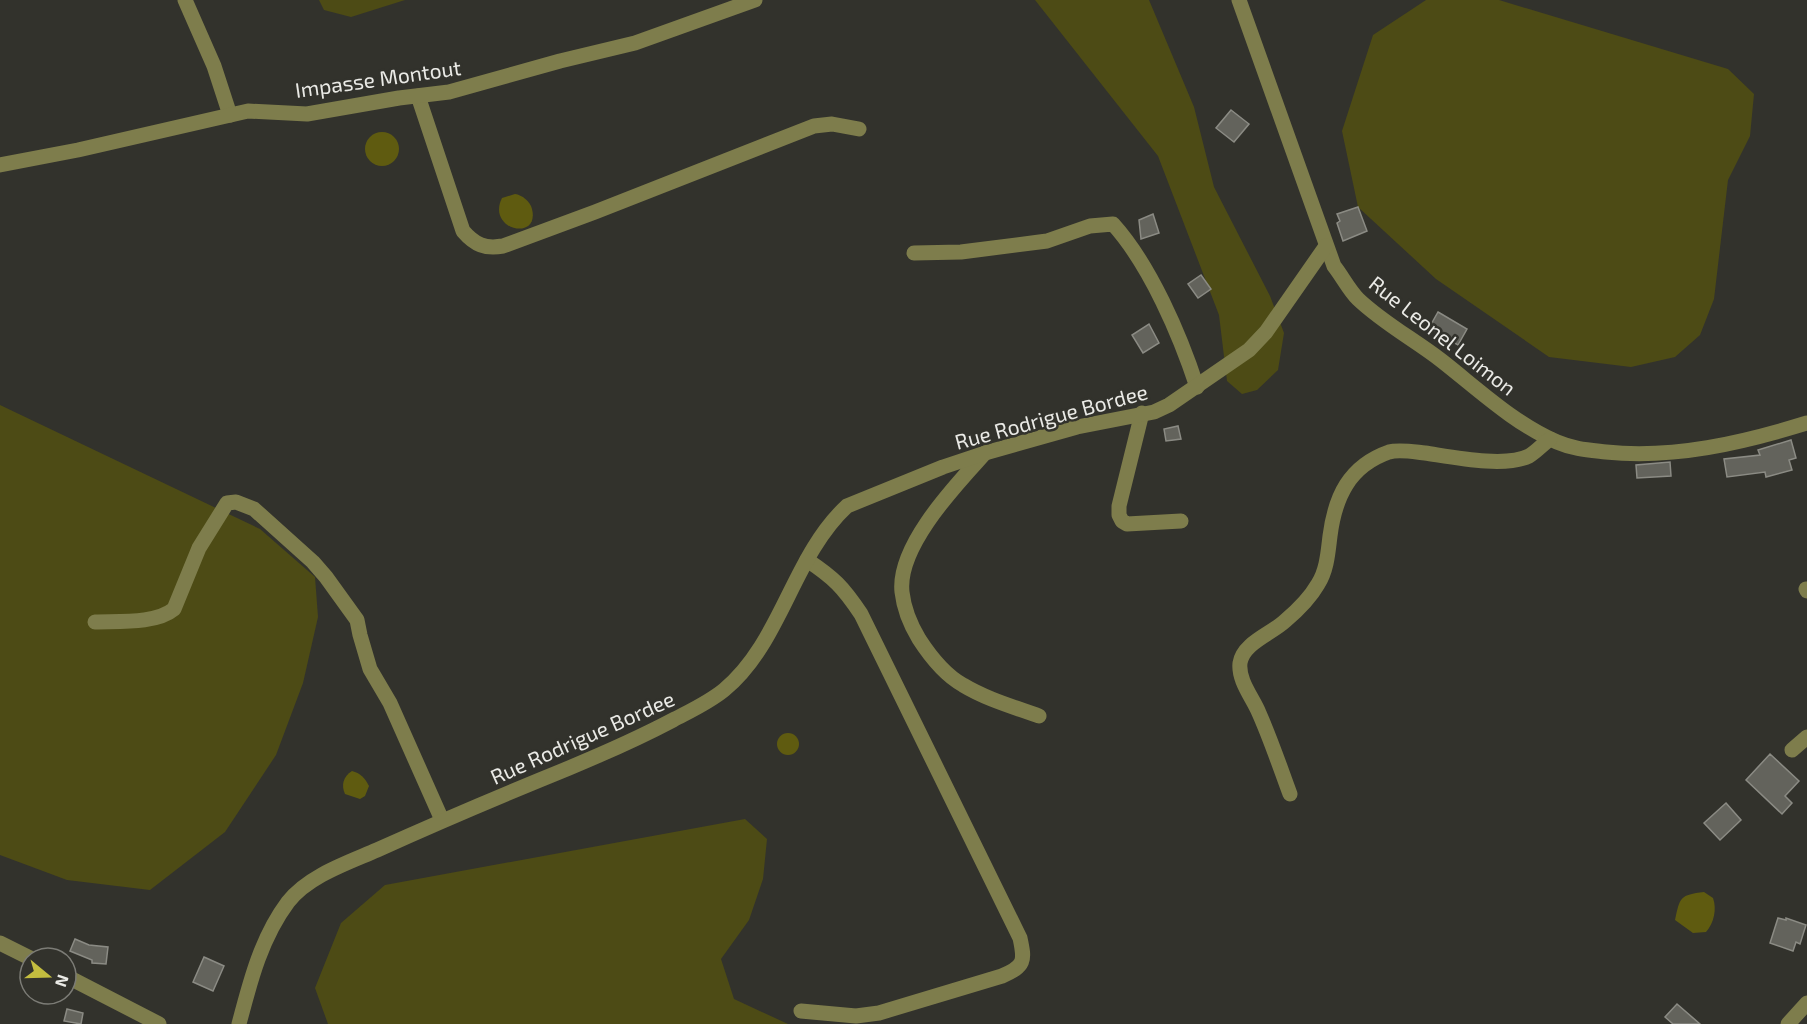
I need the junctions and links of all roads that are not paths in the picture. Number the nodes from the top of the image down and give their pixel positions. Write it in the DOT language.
graph roads {
  1 [pos="185,0"];
  2 [pos="755,0"];
  3 [pos="1239,0"];
  4 [pos="418,96"];
  5 [pos="230,115"];
  6 [pos="859,129"];
  7 [pos="0,165"];
  8 [pos="1326,246"];
  9 [pos="914,253"];
  10 [pos="1197,387"];
  11 [pos="1142,413"];
  12 [pos="1807,423"];
  13 [pos="1550,439"];
  14 [pos="985,453"];
  15 [pos="1181,521"];
  16 [pos="807,560"];
  17 [pos="95,622"];
  18 [pos="1039,716"];
  19 [pos="1807,737"];
  20 [pos="1792,750"];
  21 [pos="1290,794"];
  22 [pos="442,820"];
  23 [pos="0,943"];
  24 [pos="18,952"];
  25 [pos="78,982"];
  26 [pos="1807,1003"];
  27 [pos="801,1011"];
  28 [pos="159,1024"];
  29 [pos="239,1024"];
  30 [pos="1788,1024"];
  1 -- 5 [label="street"];
  2 -- 4 [label="street, Impasse Montout"];
  3 -- 8 [label="street, Rue Leonel Loimon"];
  4 -- 5 [label="street, Impasse Montout"];
  4 -- 6 [label="street"];
  5 -- 7 [label="street, Impasse Montout"];
  8 -- 10 [label="street, Rue Rodrigue Bordee"];
  8 -- 13 [label="street, Rue Leonel Loimon"];
  9 -- 10 [label="street"];
  10 -- 11 [label="street, Rue Rodrigue Bordee"];
  11 -- 14 [label="street, Rue Rodrigue Bordee"];
  11 -- 15 [label="street"];
  12 -- 13 [label="street, Rue Leonel Loimon"];
  13 -- 21 [label="street"];
  14 -- 16 [label="street, Rue Rodrigue Bordee"];
  14 -- 18 [label="street"];
  16 -- 22 [label="street, Rue Rodrigue Bordee"];
  16 -- 27 [label="street"];
  17 -- 22 [label="street"];
  19 -- 20 [label="street"];
  22 -- 29 [label="street, Rue Rodrigue Bordee"];
  23 -- 24 [label="street"];
  25 -- 28 [label="street"];
  26 -- 30 [label="street"];
}
